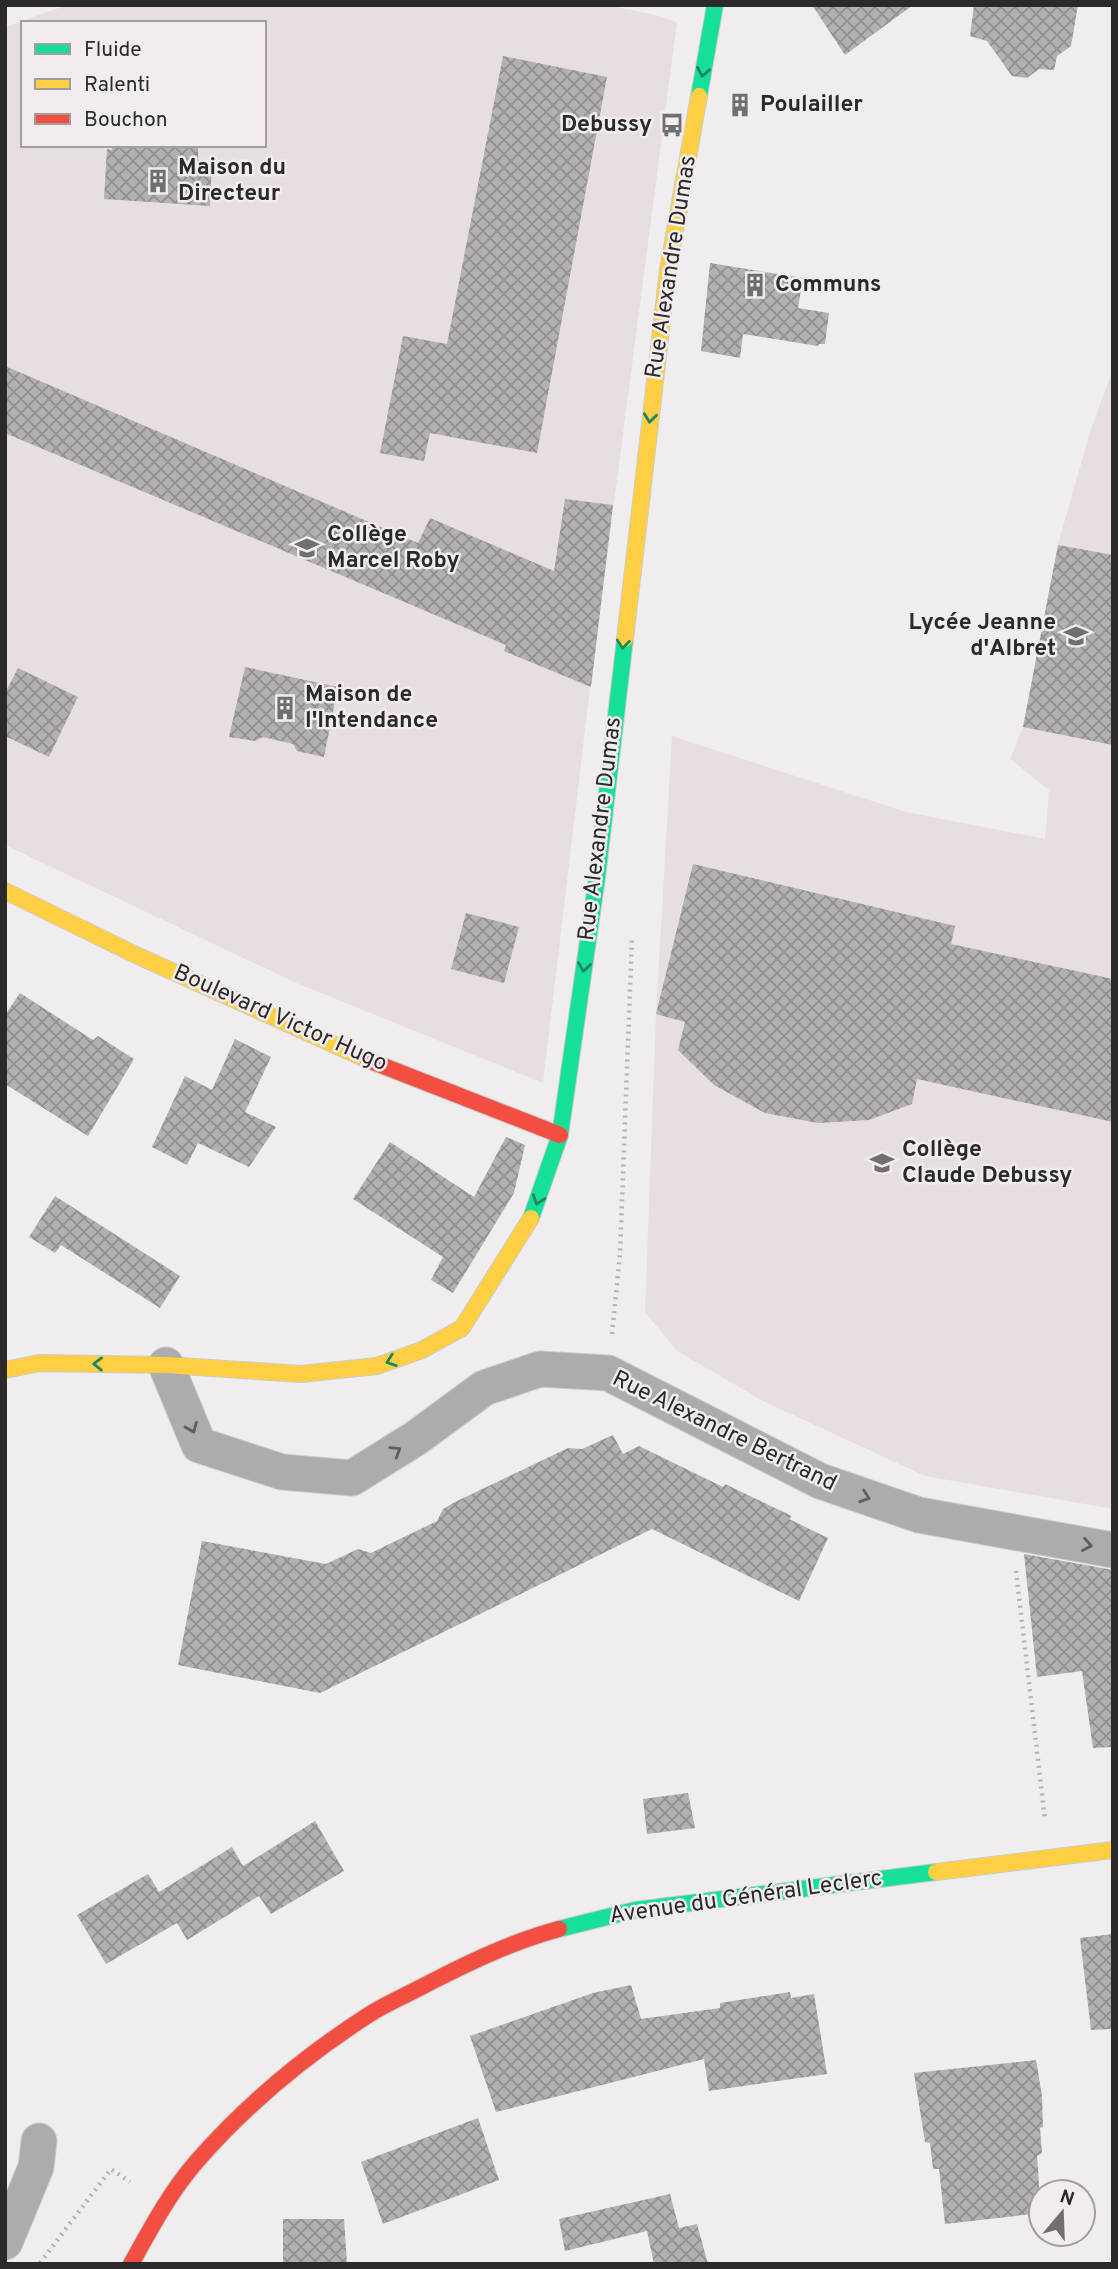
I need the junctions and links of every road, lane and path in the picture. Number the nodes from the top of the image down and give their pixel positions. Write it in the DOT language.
graph roads {
  1 [pos="715,5"];
  2 [pos="5,891"];
  3 [pos="559,1135"];
  4 [pos="166,1365"];
  5 [pos="5,1370"];
  6 [pos="1012,1532"];
  7 [pos="1113,1550"];
  8 [pos="1113,1850"];
  9 [pos="1050,1858"];
  10 [pos="39,2141"];
  11 [pos="163,2206"];
  12 [pos="5,2242"];
  13 [pos="39,2264"];
  14 [pos="131,2264"];
  1 -- 3 [label="street, Rue Alexandre Dumas, one-way"];
  2 -- 3 [label="street, Boulevard Victor Hugo"];
  3 -- 4 [label="street, Rue Alexandre Dumas, one-way"];
  4 -- 5 [label="street, Rue Alexandre Dumas, one-way"];
  4 -- 6 [label="street, Rue Alexandre Bertrand, one-way"];
  6 -- 7 [label="street, Rue Alexandre Bertrand, one-way"];
  6 -- 9 [label="path"];
  8 -- 9 [label="street, Avenue du Général Leclerc"];
  9 -- 11 [label="street, Avenue du Général Leclerc"];
  10 -- 12 [label="street"];
  11 -- 13 [label="path"];
  11 -- 14 [label="street, Avenue du Général Leclerc"];
}
